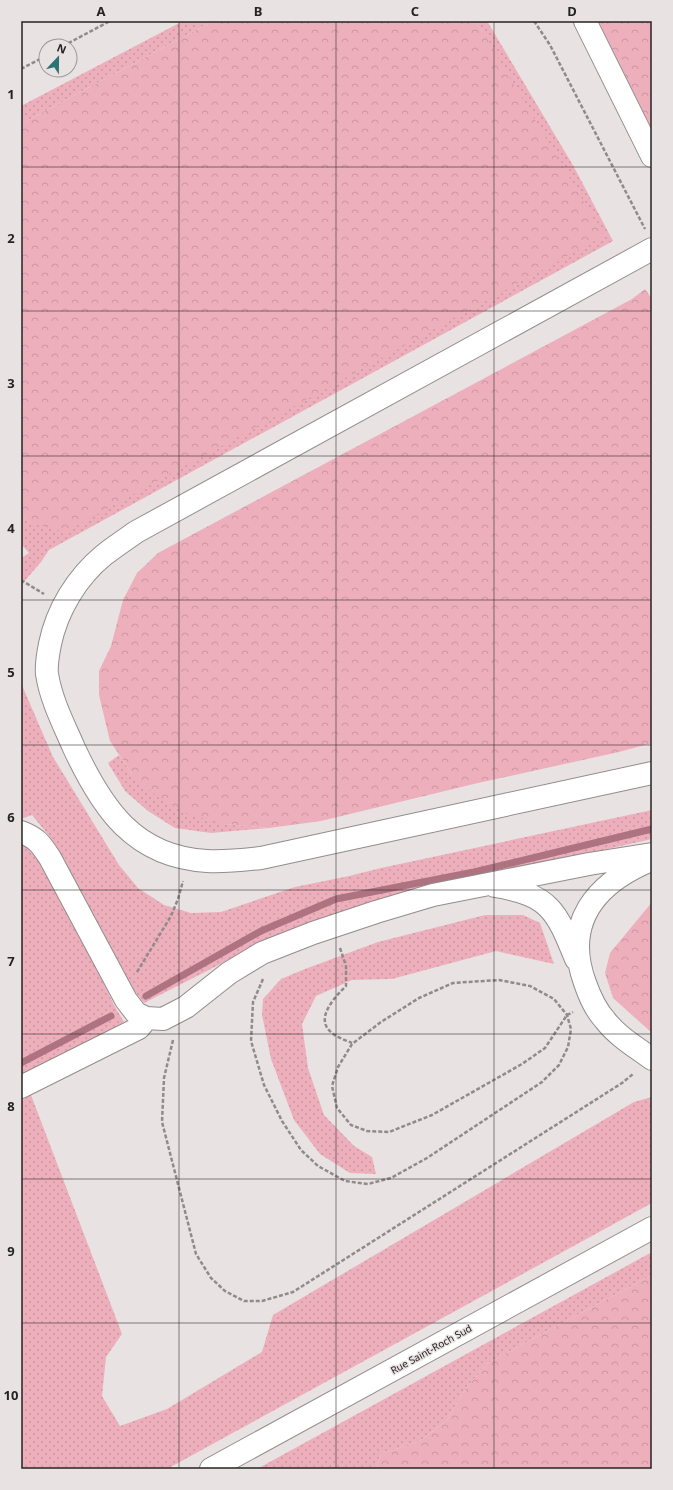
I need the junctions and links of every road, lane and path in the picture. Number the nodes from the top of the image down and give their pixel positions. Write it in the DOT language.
graph roads {
  1 [pos="110,21"];
  2 [pos="534,21"];
  3 [pos="585,21"];
  4 [pos="78,38"];
  5 [pos="38,60"];
  6 [pos="21,69"];
  7 [pos="652,156"];
  8 [pos="650,242"];
  9 [pos="21,580"];
  10 [pos="64,605"];
  11 [pos="652,773"];
  12 [pos="21,832"];
  13 [pos="652,854"];
  14 [pos="189,858"];
  15 [pos="652,860"];
  16 [pos="486,885"];
  17 [pos="332,926"];
  18 [pos="580,967"];
  19 [pos="264,976"];
  20 [pos="123,994"];
  21 [pos="592,1003"];
  22 [pos="180,1010"];
  23 [pos="567,1015"];
  24 [pos="146,1018"];
  25 [pos="352,1044"];
  26 [pos="650,1058"];
  27 [pos="21,1087"];
  28 [pos="652,1228"];
  29 [pos="211,1469"];
  1 -- 4 [label="path"];
  2 -- 8 [label="path"];
  3 -- 7 [label="street"];
  5 -- 6 [label="path"];
  8 -- 10 [label="street"];
  9 -- 10 [label="path"];
  10 -- 14 [label="street"];
  11 -- 14 [label="street"];
  12 -- 20 [label="street"];
  13 -- 16 [label="street"];
  14 -- 20 [label="path"];
  15 -- 18 [label="street"];
  16 -- 17 [label="street"];
  16 -- 18 [label="street"];
  17 -- 22 [label="street"];
  17 -- 25 [label="path"];
  18 -- 21 [label="street"];
  19 -- 23 [label="path"];
  20 -- 24 [label="street"];
  21 -- 23 [label="path"];
  21 -- 26 [label="street"];
  22 -- 24 [label="street"];
  22 -- 26 [label="path"];
  23 -- 25 [label="path"];
  23 -- 25 [label="path"];
  24 -- 27 [label="street"];
  28 -- 29 [label="street, Rue Saint-Roch Sud"];
}
